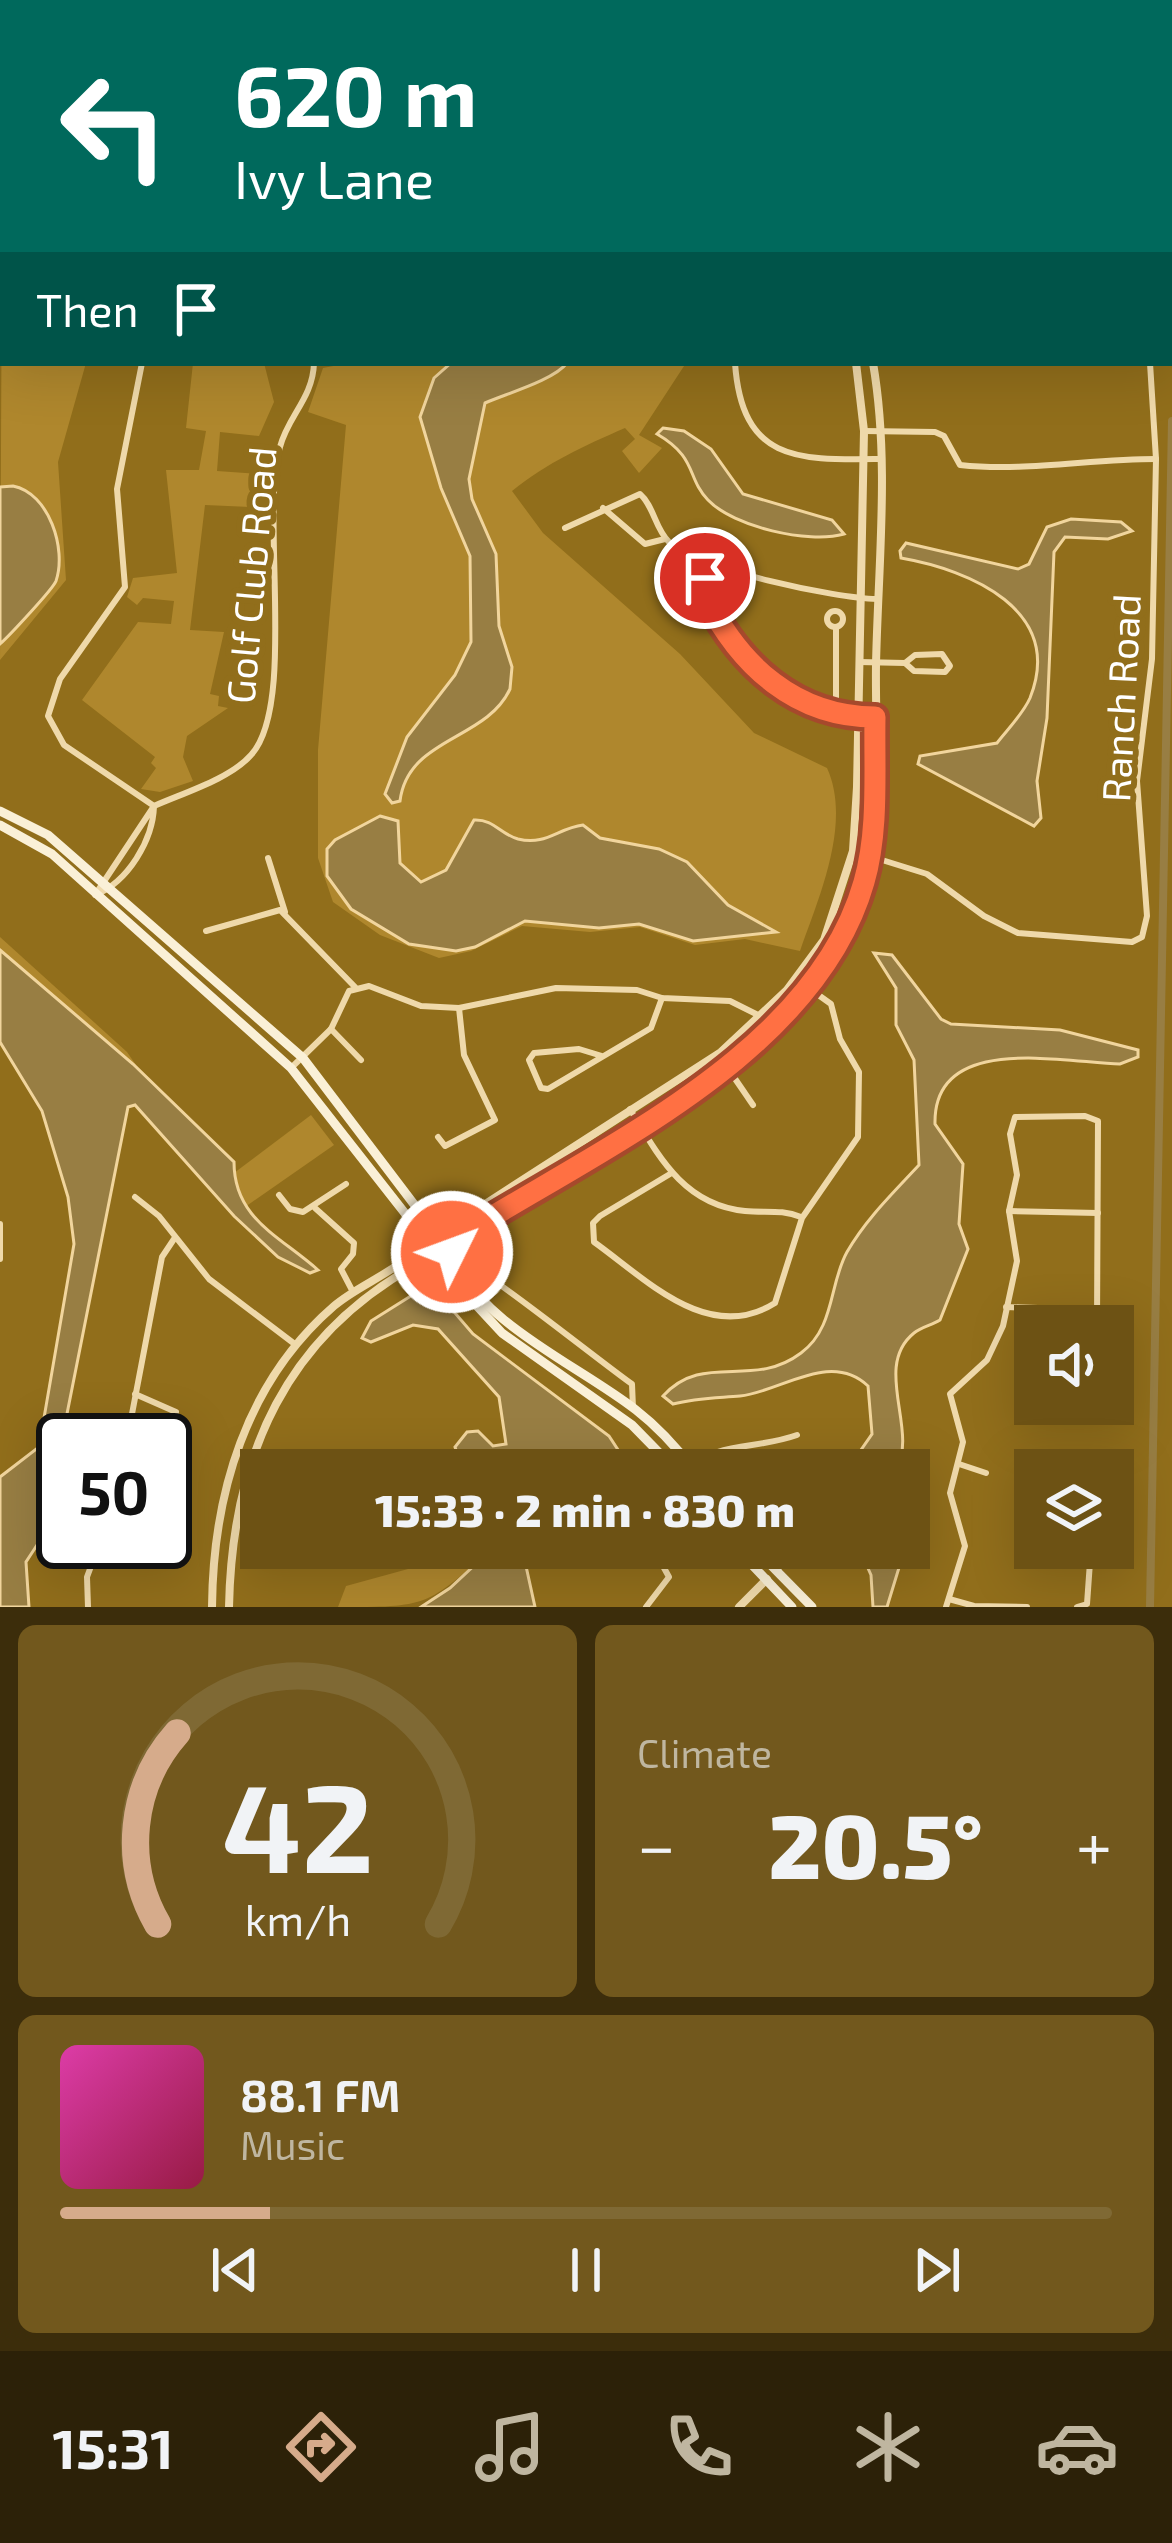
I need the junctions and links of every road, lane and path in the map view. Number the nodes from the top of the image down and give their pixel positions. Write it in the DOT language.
graph roads {
  1 [pos="141,366"];
  2 [pos="313,366"];
  3 [pos="736,366"];
  4 [pos="856,366"];
  5 [pos="874,366"];
  6 [pos="1150,366"];
  7 [pos="880,430"];
  8 [pos="864,431"];
  9 [pos="863,459"];
  10 [pos="880,459"];
  11 [pos="1156,459"];
  12 [pos="604,508"];
  13 [pos="565,528"];
  14 [pos="665,539"];
  15 [pos="706,598"];
  16 [pos="860,598"];
  17 [pos="878,598"];
  18 [pos="836,627"];
  19 [pos="859,662"];
  20 [pos="876,663"];
  21 [pos="905,663"];
  22 [pos="836,716"];
  23 [pos="859,717"];
  24 [pos="875,717"];
  25 [pos="154,806"];
  26 [pos="0,811"];
  27 [pos="0,825"];
  28 [pos="135,835"];
  29 [pos="145,841"];
  30 [pos="853,850"];
  31 [pos="869,854"];
  32 [pos="268,858"];
  33 [pos="101,880"];
  34 [pos="111,889"];
  35 [pos="95,895"];
  36 [pos="286,914"];
  37 [pos="206,931"];
  38 [pos="796,979"];
  39 [pos="355,987"];
  40 [pos="810,988"];
  41 [pos="662,998"];
  42 [pos="459,1008"];
  43 [pos="762,1018"];
  44 [pos="331,1029"];
  45 [pos="774,1030"];
  46 [pos="602,1056"];
  47 [pos="303,1058"];
  48 [pos="362,1060"];
  49 [pos="727,1067"];
  50 [pos="291,1068"];
  51 [pos="753,1106"];
  52 [pos="630,1109"];
  53 [pos="639,1124"];
  54 [pos="438,1137"];
  55 [pos="670,1174"];
  56 [pos="346,1184"];
  57 [pos="279,1196"];
  58 [pos="135,1197"];
  59 [pos="315,1208"];
  60 [pos="1010,1211"];
  61 [pos="1099,1213"];
  62 [pos="802,1218"];
  63 [pos="0,1224"];
  64 [pos="438,1229"];
  65 [pos="422,1235"];
  66 [pos="174,1238"];
  67 [pos="418,1247"];
  68 [pos="452,1249"];
  69 [pos="0,1259"];
  70 [pos="425,1260"];
  71 [pos="439,1264"];
  72 [pos="470,1283"];
  73 [pos="352,1292"];
  74 [pos="1097,1305"];
  75 [pos="1006,1307"];
  76 [pos="1014,1307"];
  77 [pos="296,1345"];
  78 [pos="310,1352"];
  79 [pos="135,1394"];
  80 [pos="633,1408"];
  81 [pos="176,1412"];
  82 [pos="132,1413"];
  83 [pos="797,1435"];
  84 [pos="655,1449"];
  85 [pos="672,1449"];
  86 [pos="748,1449"];
  87 [pos="959,1464"];
  88 [pos="986,1473"];
  89 [pos="90,1569"];
  90 [pos="665,1569"];
  91 [pos="753,1569"];
  92 [pos="772,1569"];
  93 [pos="778,1569"];
  94 [pos="1091,1569"];
  95 [pos="775,1572"];
  96 [pos="764,1582"];
  97 [pos="947,1603"];
  98 [pos="88,1607"];
  99 [pos="212,1607"];
  100 [pos="229,1607"];
  101 [pos="646,1607"];
  102 [pos="739,1607"];
  103 [pos="792,1607"];
  104 [pos="812,1607"];
  105 [pos="1027,1607"];
  106 [pos="1077,1607"];
  1 -- 25 [label="street"];
  2 -- 25 [label="street, Golf Club Road"];
  3 -- 9 [label="street"];
  4 -- 8 [label="street"];
  5 -- 7 [label="street"];
  6 -- 11 [label="street, Ranch Road"];
  7 -- 8 [label="street"];
  7 -- 10 [label="street"];
  7 -- 11 [label="street"];
  8 -- 9 [label="street"];
  9 -- 10 [label="street"];
  9 -- 16 [label="street"];
  10 -- 17 [label="street"];
  11 -- 31 [label="street, Ranch Road"];
  12 -- 13 [label="street"];
  12 -- 14 [label="street"];
  12 -- 14 [label="street"];
  14 -- 16 [label="street"];
  15 -- 22 [label="street"];
  16 -- 17 [label="street"];
  16 -- 19 [label="street"];
  17 -- 20 [label="street"];
  18 -- 22 [label="street"];
  19 -- 20 [label="street"];
  19 -- 23 [label="street"];
  20 -- 21 [label="street"];
  20 -- 24 [label="street"];
  21 -- 21 [label="street"];
  22 -- 23 [label="street"];
  23 -- 24 [label="street"];
  23 -- 30 [label="street"];
  24 -- 31 [label="street"];
  25 -- 28 [label="street"];
  25 -- 29 [label="street"];
  26 -- 33 [label="main road"];
  27 -- 35 [label="main road"];
  28 -- 29 [label="street"];
  28 -- 33 [label="street"];
  29 -- 34 [label="street"];
  30 -- 31 [label="street, Ranch Road"];
  30 -- 38 [label="street"];
  31 -- 40 [label="street"];
  32 -- 36 [label="street"];
  33 -- 34 [label="main road"];
  33 -- 35 [label="street"];
  34 -- 35 [label="street"];
  34 -- 47 [label="main road"];
  35 -- 50 [label="main road"];
  36 -- 37 [label="street"];
  36 -- 39 [label="street"];
  38 -- 40 [label="street"];
  38 -- 43 [label="street"];
  39 -- 42 [label="street"];
  39 -- 44 [label="street"];
  40 -- 45 [label="street"];
  40 -- 62 [label="street"];
  41 -- 42 [label="street"];
  41 -- 43 [label="street"];
  41 -- 46 [label="street"];
  42 -- 54 [label="street"];
  43 -- 45 [label="street"];
  43 -- 52 [label="street"];
  44 -- 47 [label="street"];
  44 -- 48 [label="street"];
  45 -- 49 [label="street"];
  46 -- 46 [label="street"];
  47 -- 50 [label="street"];
  47 -- 64 [label="main road"];
  49 -- 51 [label="street"];
  49 -- 53 [label="street"];
  50 -- 65 [label="main road"];
  52 -- 53 [label="street"];
  52 -- 64 [label="street"];
  53 -- 55 [label="street"];
  53 -- 68 [label="street"];
  55 -- 62 [label="street"];
  55 -- 62 [label="street"];
  56 -- 59 [label="street"];
  57 -- 59 [label="street"];
  58 -- 66 [label="street"];
  59 -- 73 [label="street"];
  60 -- 61 [label="street"];
  60 -- 61 [label="street"];
  60 -- 75 [label="street"];
  61 -- 74 [label="street"];
  63 -- 69 [label="street"];
  64 -- 65 [label="main road"];
  64 -- 68 [label="main road"];
  65 -- 67 [label="main road"];
  66 -- 77 [label="street"];
  66 -- 79 [label="street"];
  67 -- 70 [label="main road"];
  67 -- 73 [label="street"];
  68 -- 71 [label="main road"];
  68 -- 72 [label="main road"];
  70 -- 71 [label="main road"];
  70 -- 78 [label="street"];
  71 -- 84 [label="main road"];
  72 -- 80 [label="main road"];
  72 -- 80 [label="street"];
  73 -- 77 [label="street"];
  75 -- 76 [label="street"];
  75 -- 87 [label="street"];
  77 -- 78 [label="street"];
  77 -- 99 [label="street"];
  78 -- 100 [label="street"];
  79 -- 81 [label="street"];
  79 -- 82 [label="street"];
  80 -- 85 [label="main road"];
  83 -- 86 [label="street"];
  87 -- 88 [label="street"];
  87 -- 97 [label="street"];
  89 -- 98 [label="street"];
  90 -- 101 [label="street"];
  91 -- 96 [label="main road"];
  92 -- 95 [label="main road"];
  93 -- 95 [label="street"];
  94 -- 106 [label="street"];
  95 -- 96 [label="street"];
  95 -- 104 [label="main road"];
  96 -- 102 [label="street"];
  96 -- 103 [label="main road"];
  97 -- 105 [label="street"];
}
